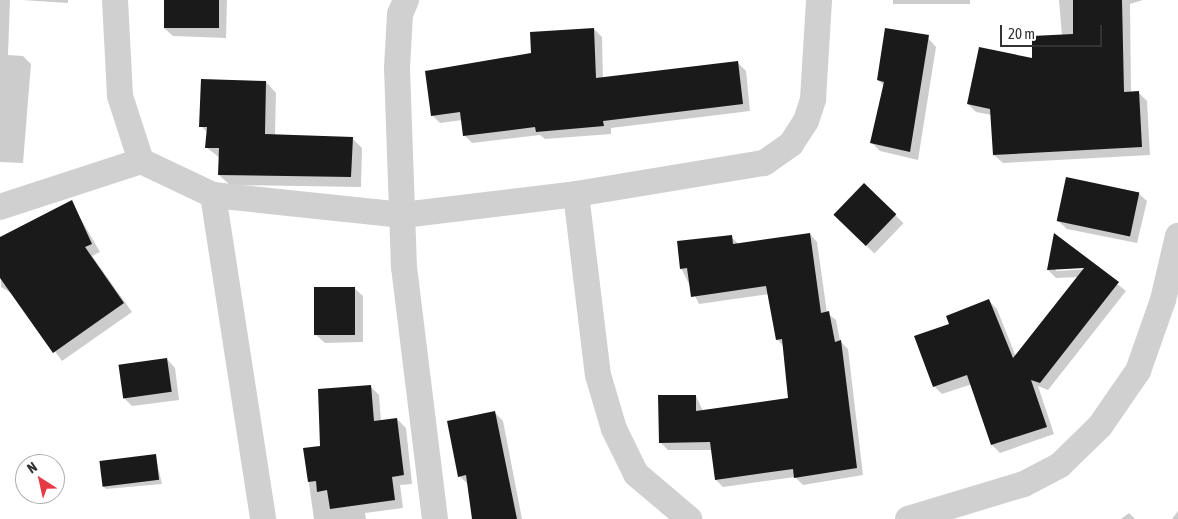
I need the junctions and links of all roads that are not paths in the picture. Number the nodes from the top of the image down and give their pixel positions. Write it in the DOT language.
graph roads {
  1 [pos="115,0"];
  2 [pos="406,0"];
  3 [pos="819,0"];
  4 [pos="141,161"];
  5 [pos="576,194"];
  6 [pos="212,195"];
  7 [pos="0,207"];
  8 [pos="403,214"];
  9 [pos="1178,236"];
  10 [pos="263,519"];
  11 [pos="436,519"];
  12 [pos="689,519"];
  13 [pos="908,519"];
  1 -- 4 [label="street"];
  2 -- 8 [label="street"];
  3 -- 5 [label="street"];
  4 -- 6 [label="street"];
  4 -- 7 [label="street"];
  5 -- 8 [label="street"];
  5 -- 12 [label="street"];
  6 -- 8 [label="street"];
  6 -- 10 [label="street"];
  8 -- 11 [label="street"];
  9 -- 13 [label="street"];
}
